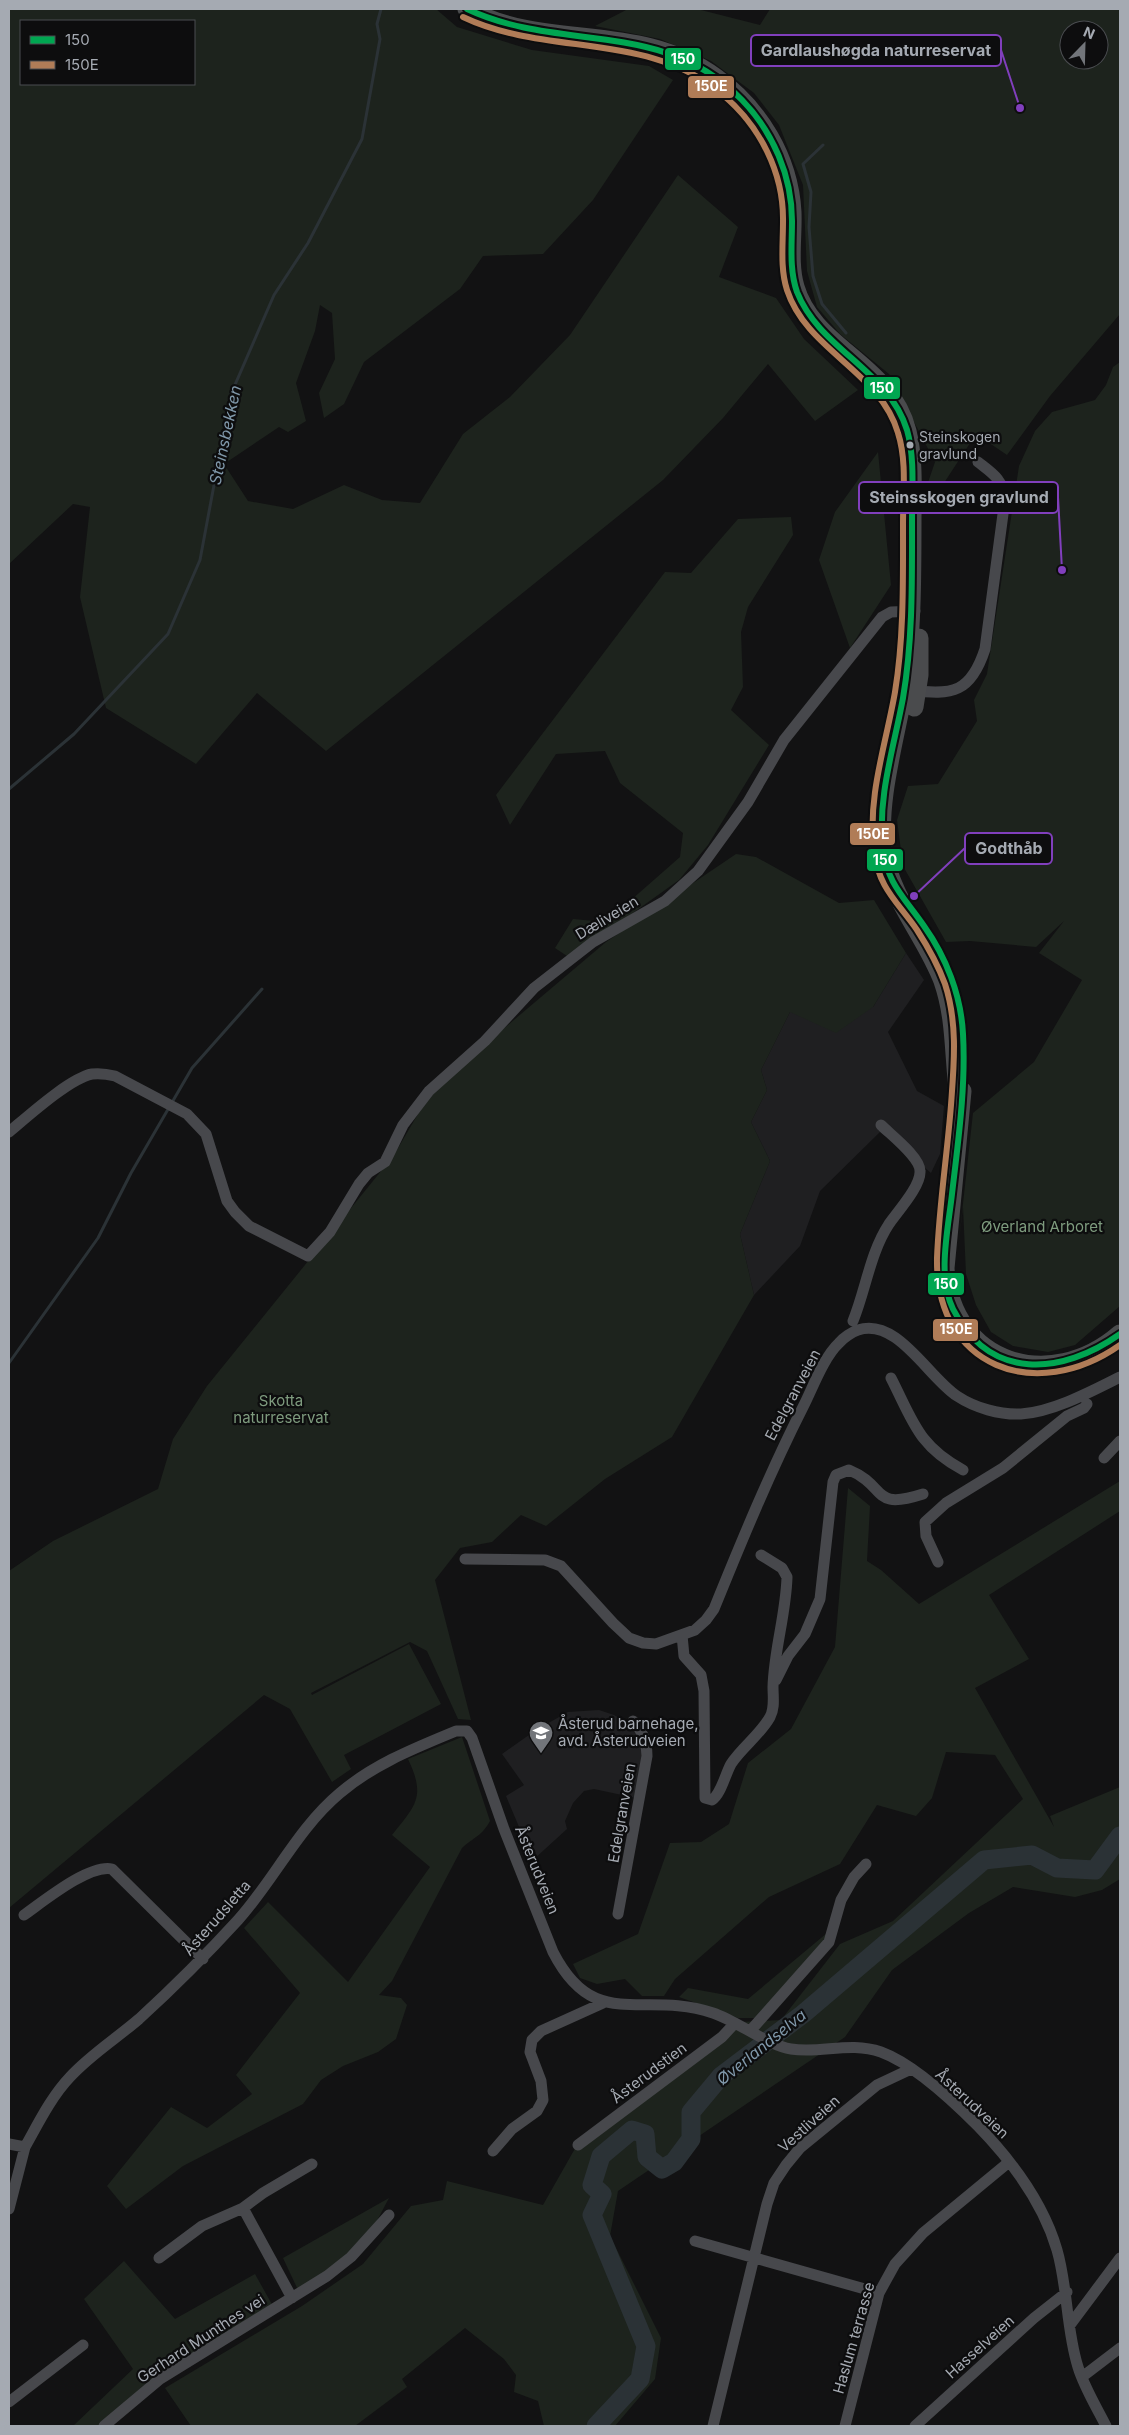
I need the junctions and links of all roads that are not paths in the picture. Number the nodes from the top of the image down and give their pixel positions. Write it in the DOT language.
graph roads {
  1 [pos="466,9"];
  2 [pos="978,462"];
  3 [pos="912,606"];
  4 [pos="910,690"];
  5 [pos="881,1125"];
  6 [pos="9,1132"];
  7 [pos="853,1321"];
  8 [pos="1120,1334"];
  9 [pos="1120,1377"];
  10 [pos="891,1378"];
  11 [pos="1087,1404"];
  12 [pos="1120,1441"];
  13 [pos="1104,1458"];
  14 [pos="963,1470"];
  15 [pos="923,1494"];
  16 [pos="761,1555"];
  17 [pos="465,1558"];
  18 [pos="938,1562"];
  19 [pos="682,1635"];
  20 [pos="773,1684"];
  21 [pos="633,1721"];
  22 [pos="467,1731"];
  23 [pos="866,1864"];
  24 [pos="618,1914"];
  25 [pos="24,1915"];
  26 [pos="202,1959"];
  27 [pos="603,2003"];
  28 [pos="736,2023"];
  29 [pos="752,2030"];
  30 [pos="911,2069"];
  31 [pos="9,2144"];
  32 [pos="578,2145"];
  33 [pos="25,2147"];
  34 [pos="493,2151"];
  35 [pos="1009,2162"];
  36 [pos="312,2164"];
  37 [pos="242,2208"];
  38 [pos="9,2209"];
  39 [pos="389,2215"];
  40 [pos="695,2241"];
  41 [pos="159,2258"];
  42 [pos="1120,2258"];
  43 [pos="754,2259"];
  44 [pos="1067,2292"];
  45 [pos="879,2293"];
  46 [pos="292,2298"];
  47 [pos="1070,2325"];
  48 [pos="83,2345"];
  49 [pos="1120,2348"];
  50 [pos="1082,2377"];
  51 [pos="9,2402"];
  52 [pos="104,2426"];
  53 [pos="713,2426"];
  54 [pos="845,2426"];
  55 [pos="916,2426"];
  56 [pos="1106,2426"];
  1 -- 3 [label="main road"];
  2 -- 4 [label="street"];
  3 -- 4 [label="main road"];
  3 -- 6 [label="street, Dæliveien"];
  4 -- 8 [label="main road"];
  5 -- 7 [label="street"];
  9 -- 19 [label="street, Edelgranveien"];
  10 -- 14 [label="street"];
  11 -- 18 [label="street"];
  12 -- 13 [label="street"];
  15 -- 20 [label="street"];
  16 -- 20 [label="street"];
  17 -- 19 [label="street, Edelgranveien"];
  19 -- 20 [label="street"];
  21 -- 24 [label="street, Edelgranveien"];
  22 -- 26 [label="street, Åsterudsletta"];
  22 -- 27 [label="street, Åsterudveien"];
  23 -- 29 [label="street"];
  25 -- 26 [label="street"];
  26 -- 33 [label="street, Åsterudsletta"];
  27 -- 28 [label="street, Åsterudveien"];
  27 -- 34 [label="street, Åsterudveien"];
  28 -- 29 [label="street, Åsterudveien"];
  28 -- 32 [label="street, Åsterudstien"];
  29 -- 30 [label="street, Åsterudveien"];
  30 -- 35 [label="street, Åsterudveien"];
  30 -- 43 [label="street, Vestliveien"];
  31 -- 33 [label="street"];
  33 -- 38 [label="street, Åsterudsletta"];
  35 -- 44 [label="street, Åsterudveien"];
  35 -- 45 [label="street, Haslum terrasse"];
  36 -- 37 [label="street"];
  37 -- 41 [label="street"];
  37 -- 46 [label="street"];
  39 -- 46 [label="street, Gerhard Munthes vei"];
  40 -- 43 [label="street"];
  42 -- 47 [label="street"];
  43 -- 45 [label="street"];
  43 -- 53 [label="street, Vestliveien"];
  44 -- 47 [label="street, Åsterudveien"];
  44 -- 55 [label="street, Hasselveien"];
  45 -- 54 [label="street, Haslum terrasse"];
  46 -- 52 [label="street, Gerhard Munthes vei"];
  47 -- 50 [label="street, Åsterudveien"];
  48 -- 51 [label="street"];
  49 -- 50 [label="street"];
  50 -- 56 [label="street, Åsterudveien"];
}
